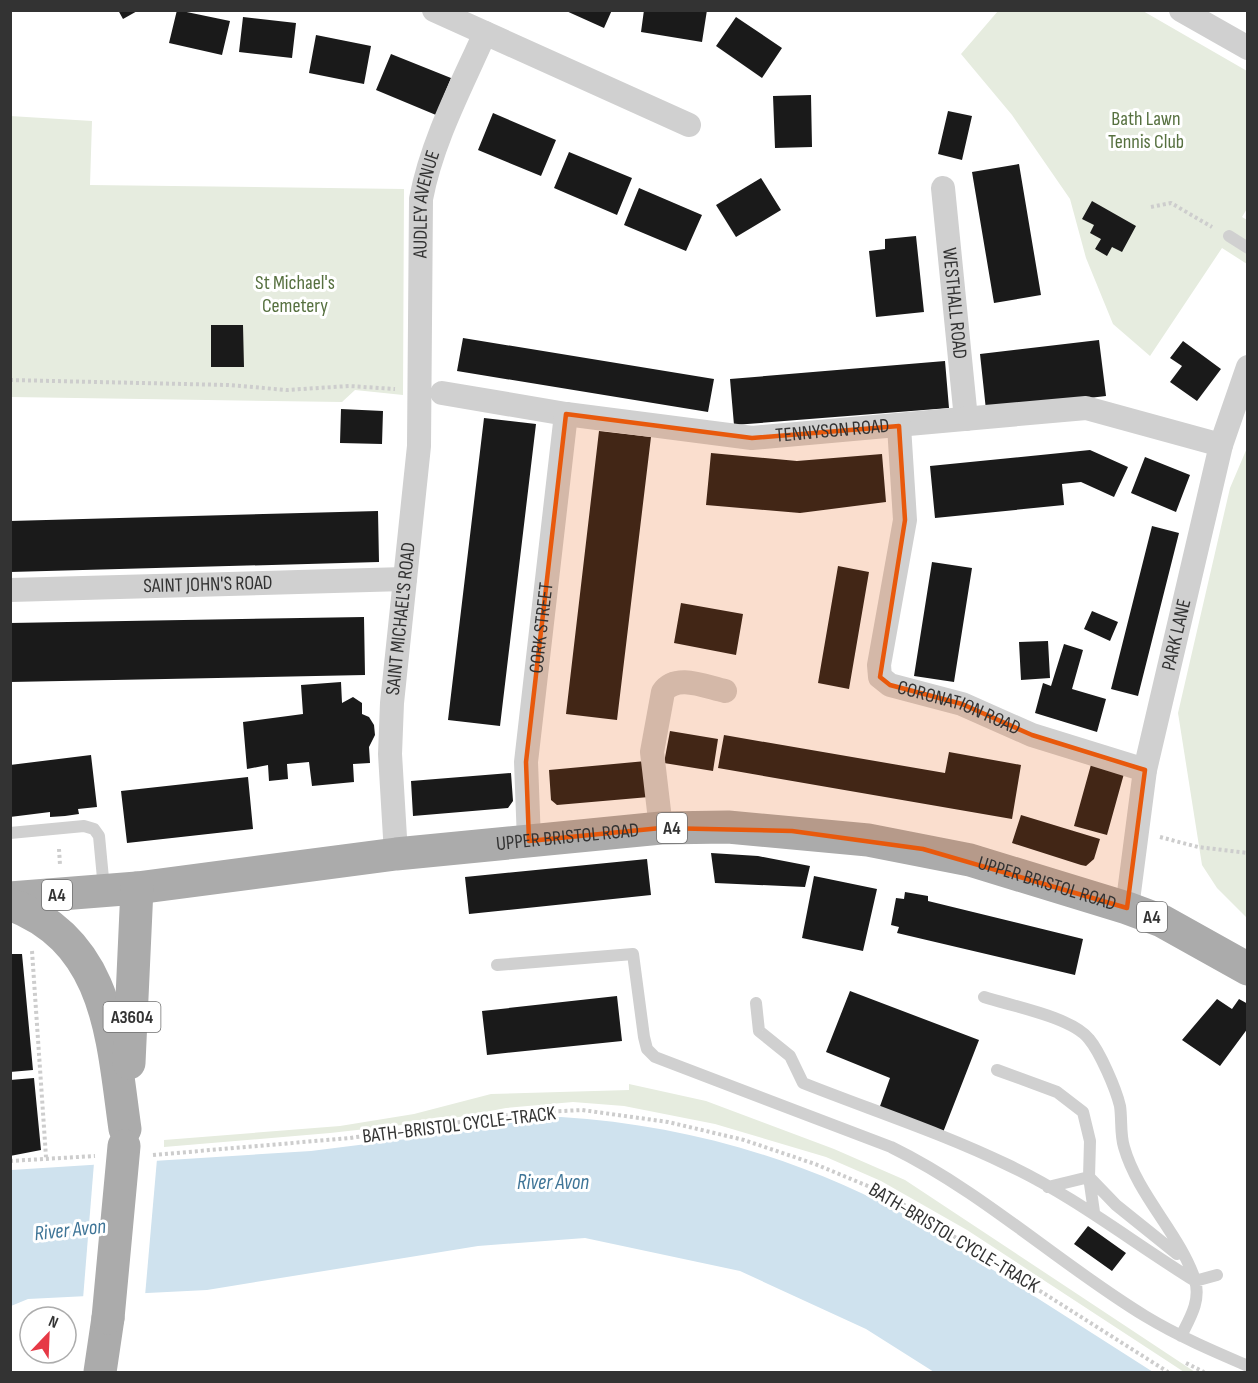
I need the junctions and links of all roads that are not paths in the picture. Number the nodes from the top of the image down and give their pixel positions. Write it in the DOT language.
graph roads {
  1 [pos="434,10"];
  2 [pos="1181,10"];
  3 [pos="486,33"];
  4 [pos="1248,48"];
  5 [pos="688,124"];
  6 [pos="943,188"];
  7 [pos="1229,236"];
  8 [pos="1248,248"];
  9 [pos="1248,367"];
  10 [pos="428,390"];
  11 [pos="566,414"];
  12 [pos="966,419"];
  13 [pos="899,426"];
  14 [pos="1221,445"];
  15 [pos="405,579"];
  16 [pos="10,590"];
  17 [pos="725,691"];
  18 [pos="1145,770"];
  19 [pos="661,828"];
  20 [pos="10,833"];
  21 [pos="529,842"];
  22 [pos="396,854"];
  23 [pos="137,888"];
  24 [pos="104,891"];
  25 [pos="10,898"];
  26 [pos="10,903"];
  27 [pos="1127,908"];
  28 [pos="497,965"];
  29 [pos="1248,969"];
  30 [pos="984,997"];
  31 [pos="756,1003"];
  32 [pos="996,1070"];
  33 [pos="126,1147"];
  34 [pos="1089,1177"];
  35 [pos="1048,1187"];
  36 [pos="1094,1212"];
  37 [pos="1185,1260"];
  38 [pos="1217,1275"];
  39 [pos="1195,1281"];
  40 [pos="1181,1336"];
  41 [pos="1248,1366"];
  42 [pos="100,1372"];
  1 -- 3 [label="street"];
  2 -- 4 [label="street"];
  3 -- 5 [label="street"];
  3 -- 10 [label="street, AUDLEY AVENUE"];
  6 -- 12 [label="street, WESTHALL ROAD"];
  7 -- 8 [label="lane"];
  9 -- 14 [label="street, PARK LANE"];
  10 -- 11 [label="street, TENNYSON ROAD"];
  10 -- 15 [label="street, SAINT MICHAEL'S ROAD"];
  11 -- 13 [label="street, TENNYSON ROAD"];
  11 -- 21 [label="street, CORK STREET"];
  12 -- 13 [label="street, TENNYSON ROAD"];
  12 -- 14 [label="street, TENNYSON ROAD"];
  13 -- 18 [label="street, CORONATION ROAD"];
  14 -- 18 [label="street, PARK LANE"];
  15 -- 16 [label="street, SAINT JOHN'S ROAD"];
  15 -- 22 [label="street, SAINT MICHAEL'S ROAD"];
  17 -- 19 [label="street"];
  18 -- 27 [label="street, PARK LANE"];
  19 -- 21 [label="main road, UPPER BRISTOL ROAD / A4"];
  19 -- 27 [label="main road, UPPER BRISTOL ROAD / A4"];
  20 -- 24 [label="lane"];
  21 -- 22 [label="main road, UPPER BRISTOL ROAD / A4"];
  22 -- 23 [label="main road, UPPER BRISTOL ROAD / A4"];
  23 -- 24 [label="main road, UPPER BRISTOL ROAD / A4"];
  23 -- 33 [label="main road, A3604"];
  24 -- 25 [label="main road, UPPER BRISTOL ROAD / A4"];
  26 -- 33 [label="main road, A3604"];
  27 -- 29 [label="main road, UPPER BRISTOL ROAD / A4"];
  28 -- 40 [label="lane"];
  30 -- 37 [label="lane"];
  31 -- 35 [label="lane"];
  32 -- 34 [label="lane"];
  33 -- 42 [label="main road, A3604, bridge"];
  34 -- 35 [label="lane"];
  34 -- 36 [label="lane"];
  34 -- 37 [label="lane"];
  35 -- 36 [label="lane"];
  36 -- 39 [label="lane"];
  37 -- 39 [label="lane"];
  38 -- 39 [label="lane"];
  39 -- 40 [label="lane"];
  40 -- 41 [label="lane"];
}
